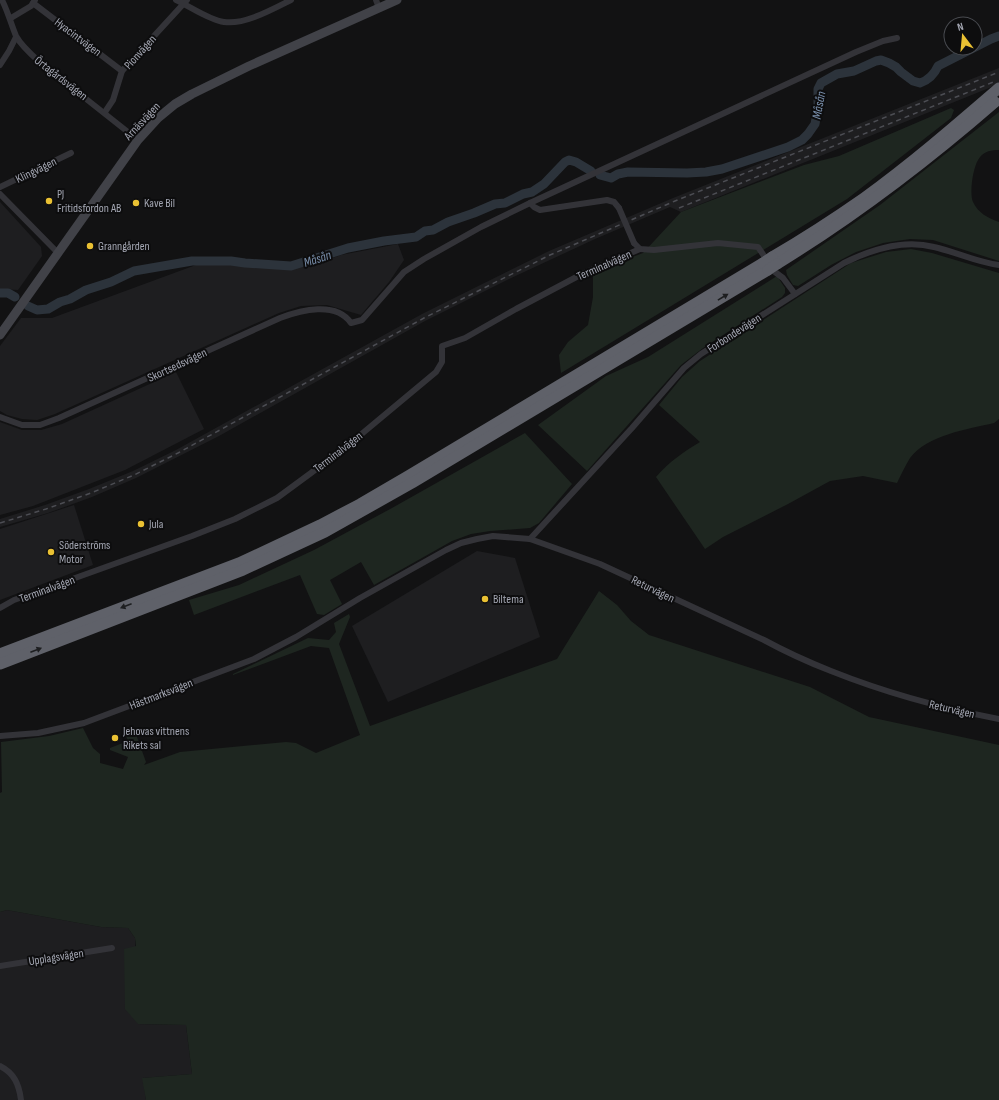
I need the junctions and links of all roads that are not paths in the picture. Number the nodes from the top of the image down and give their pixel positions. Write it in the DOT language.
graph roads {
  1 [pos="2,0"];
  2 [pos="176,0"];
  3 [pos="291,0"];
  4 [pos="397,0"];
  5 [pos="34,2"];
  6 [pos="186,2"];
  7 [pos="377,4"];
  8 [pos="11,18"];
  9 [pos="16,36"];
  10 [pos="897,38"];
  11 [pos="0,65"];
  12 [pos="122,71"];
  13 [pos="999,88"];
  14 [pos="999,98"];
  15 [pos="105,112"];
  16 [pos="138,140"];
  17 [pos="71,153"];
  18 [pos="0,187"];
  19 [pos="0,194"];
  20 [pos="530,203"];
  21 [pos="640,249"];
  22 [pos="58,253"];
  23 [pos="770,264"];
  24 [pos="999,265"];
  25 [pos="795,294"];
  26 [pos="0,335"];
  27 [pos="0,417"];
  28 [pos="530,539"];
  29 [pos="0,608"];
  30 [pos="314,627"];
  31 [pos="0,654"];
  32 [pos="0,664"];
  33 [pos="999,720"];
  34 [pos="0,736"];
  35 [pos="112,948"];
  36 [pos="0,966"];
  37 [pos="0,1066"];
  38 [pos="21,1100"];
  1 -- 8 [label="street, Örtagårdsvägen"];
  2 -- 6 [label="street"];
  3 -- 6 [label="street"];
  4 -- 7 [label="street, Arnäsvägen"];
  5 -- 8 [label="street"];
  5 -- 12 [label="street, Hyacintvägen"];
  6 -- 12 [label="street, Pionvägen"];
  7 -- 16 [label="street, Arnäsvägen"];
  8 -- 9 [label="street, Örtagårdsvägen"];
  9 -- 11 [label="street"];
  9 -- 15 [label="street, Örtagårdsvägen"];
  10 -- 20 [label="street"];
  12 -- 15 [label="street, Pionvägen"];
  13 -- 23 [label="highway"];
  14 -- 23 [label="highway"];
  15 -- 16 [label="street, Örtagårdsvägen"];
  16 -- 22 [label="street, Arnäsvägen"];
  17 -- 18 [label="street, Klingvägen"];
  19 -- 22 [label="street"];
  20 -- 21 [label="street, bridge"];
  20 -- 27 [label="street, Skortsedsvägen"];
  21 -- 25 [label="street"];
  21 -- 29 [label="street, Terminalvägen"];
  22 -- 26 [label="street, Arnäsvägen"];
  23 -- 31 [label="highway, one-way"];
  32 -- 23 [label="highway, one-way"];
  24 -- 25 [label="street, Forbondevägen"];
  25 -- 28 [label="street, Forbondevägen"];
  28 -- 30 [label="street, Returvägen"];
  28 -- 33 [label="street, Returvägen"];
  30 -- 34 [label="street, Hästmarksvägen"];
  35 -- 36 [label="street, Upplagsvägen"];
  37 -- 38 [label="street"];
}
